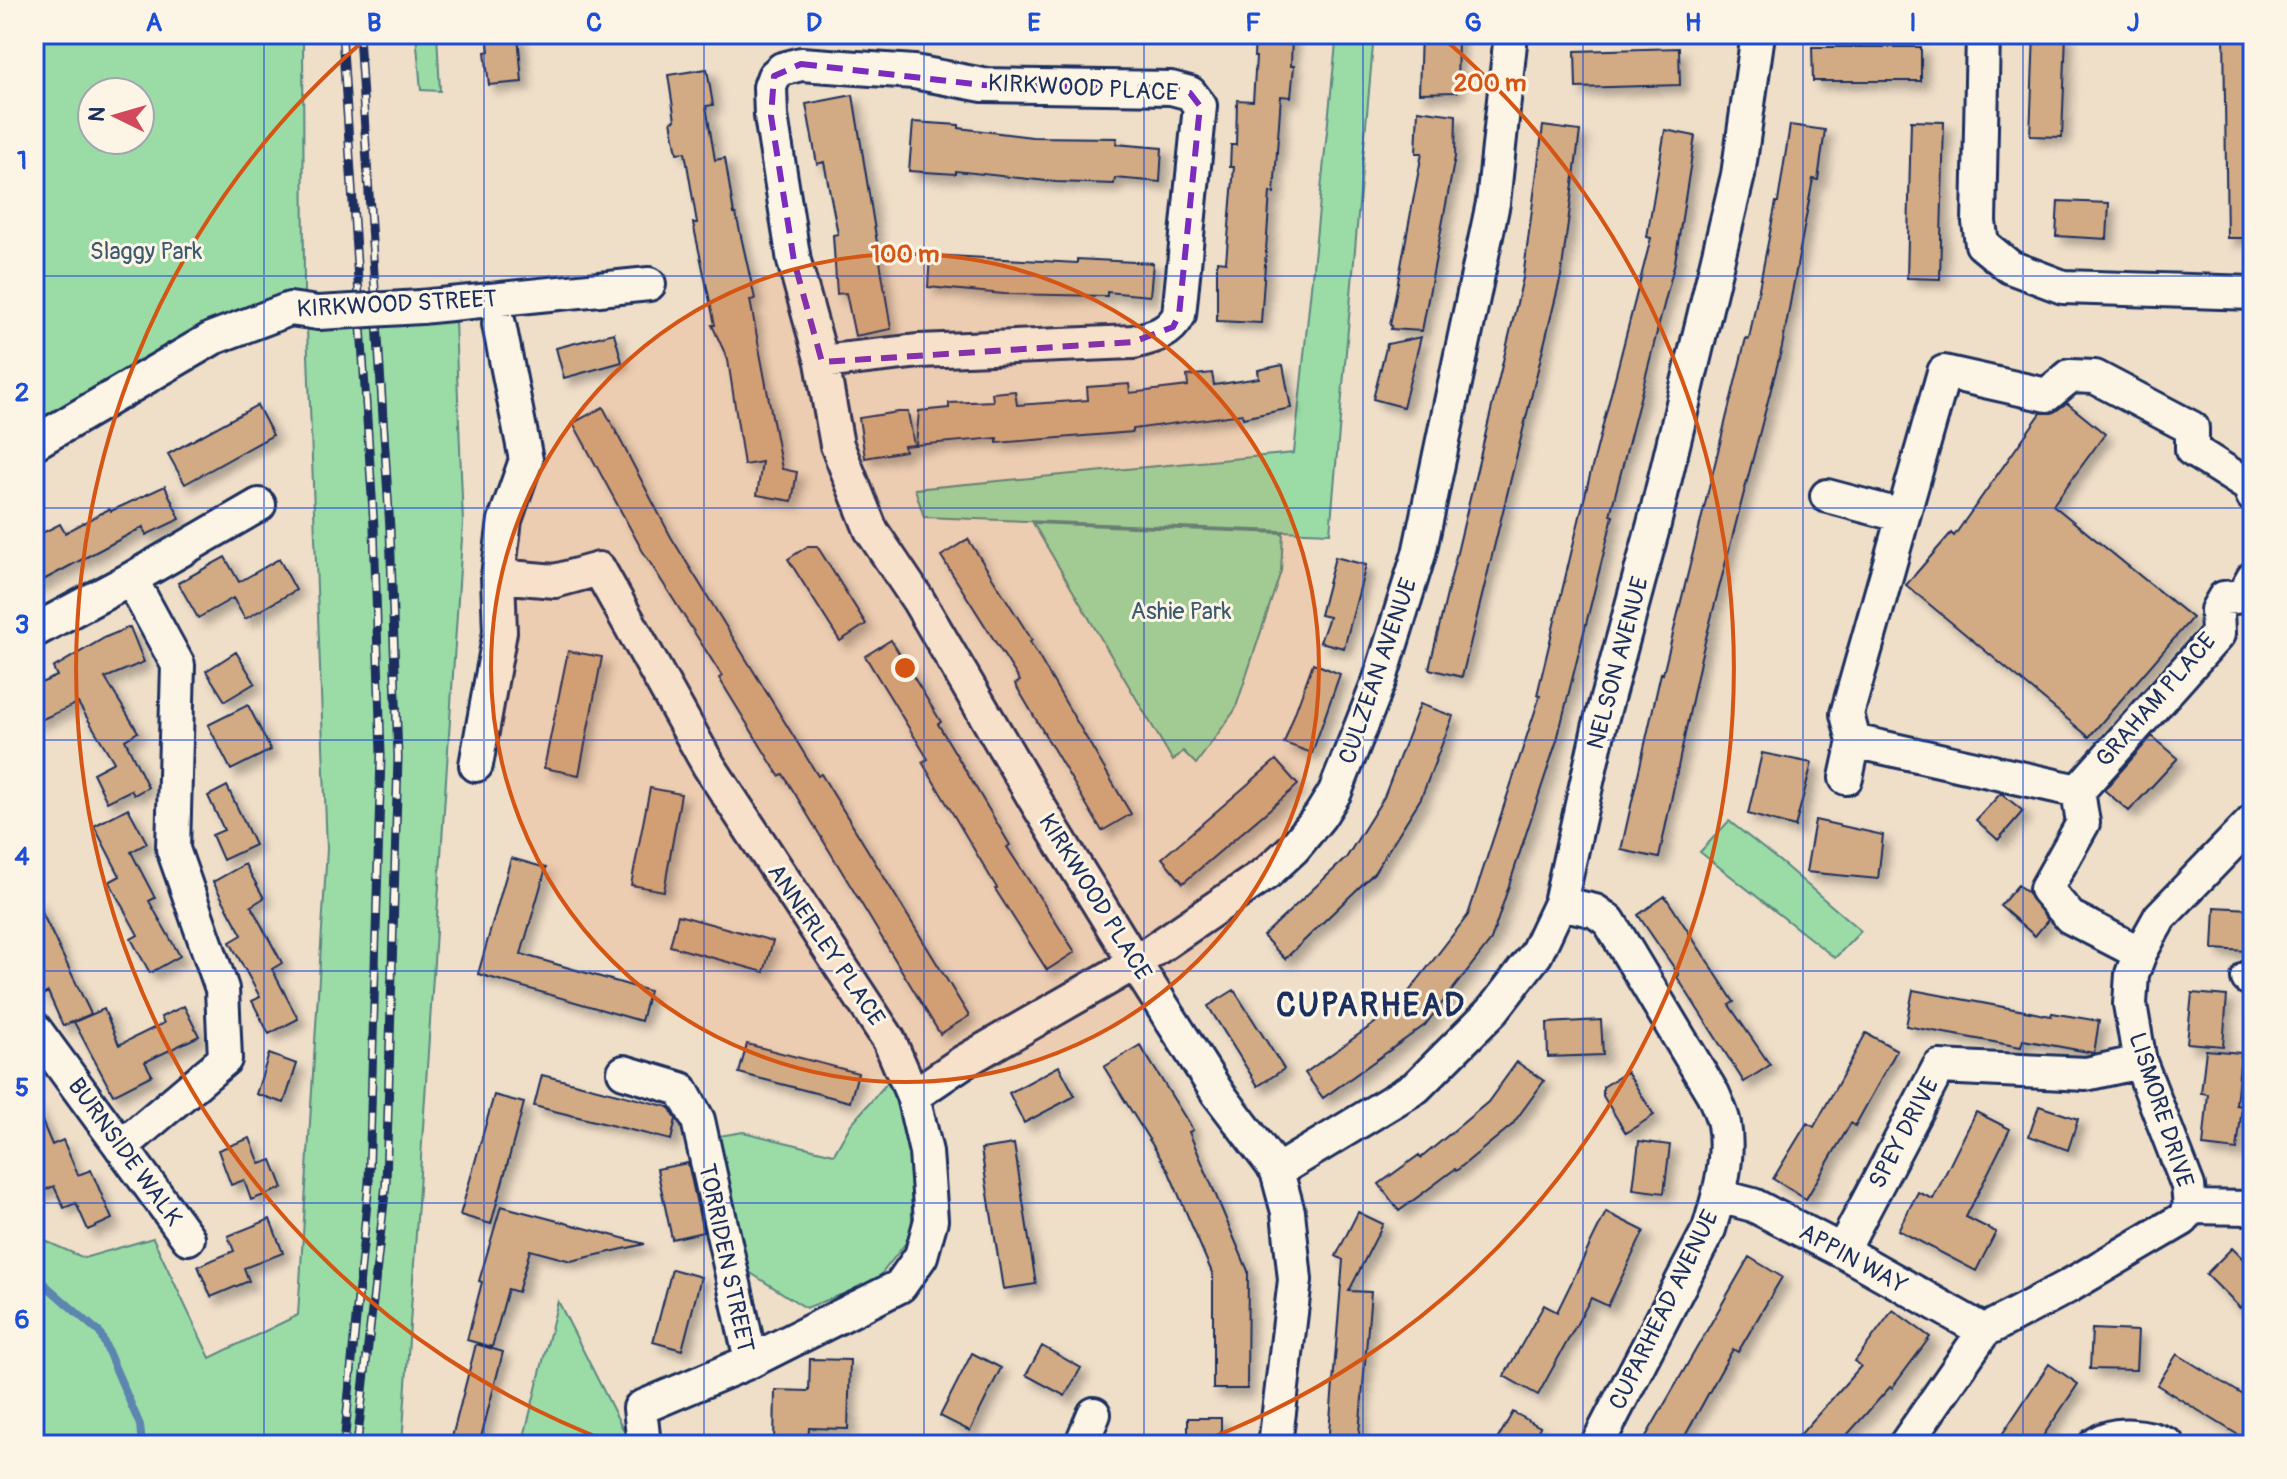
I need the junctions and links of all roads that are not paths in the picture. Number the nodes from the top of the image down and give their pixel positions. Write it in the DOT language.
graph roads {
  1 [pos="1511,34"];
  2 [pos="1758,34"];
  3 [pos="1983,34"];
  4 [pos="649,284"];
  5 [pos="2253,293"];
  6 [pos="499,324"];
  7 [pos="822,362"];
  8 [pos="34,443"];
  9 [pos="1827,496"];
  10 [pos="2253,496"];
  11 [pos="259,505"];
  12 [pos="1903,516"];
  13 [pos="498,576"];
  14 [pos="2253,578"];
  15 [pos="131,579"];
  16 [pos="34,631"];
  17 [pos="1854,741"];
  18 [pos="476,765"];
  19 [pos="1846,778"];
  20 [pos="2078,791"];
  21 [pos="2253,821"];
  22 [pos="1560,903"];
  23 [pos="2140,953"];
  24 [pos="1135,963"];
  25 [pos="34,1028"];
  26 [pos="2140,1062"];
  27 [pos="624,1072"];
  28 [pos="913,1096"];
  29 [pos="121,1147"];
  30 [pos="1277,1171"];
  31 [pos="1719,1196"];
  32 [pos="2190,1207"];
  33 [pos="2253,1208"];
  34 [pos="188,1238"];
  35 [pos="1842,1251"];
  36 [pos="1984,1331"];
  37 [pos="751,1361"];
  38 [pos="1094,1414"];
  39 [pos="644,1445"];
  40 [pos="1081,1445"];
  41 [pos="1275,1445"];
  42 [pos="1597,1445"];
  43 [pos="1905,1445"];
  44 [pos="2095,1445"];
  45 [pos="2168,1445"];
  1 -- 24 [label="street, CULZEAN AVENUE"];
  2 -- 22 [label="street, NELSON AVENUE"];
  3 -- 5 [label="street"];
  4 -- 8 [label="street, KIRKWOOD STREET, bridge"];
  6 -- 13 [label="street"];
  7 -- 7 [label="street, KIRKWOOD PLACE"];
  7 -- 24 [label="street, KIRKWOOD PLACE"];
  9 -- 12 [label="street"];
  10 -- 12 [label="street"];
  11 -- 15 [label="street"];
  12 -- 17 [label="street"];
  13 -- 18 [label="street"];
  13 -- 28 [label="street, ANNERLEY PLACE"];
  14 -- 20 [label="street, GRAHAM PLACE"];
  15 -- 16 [label="street"];
  15 -- 29 [label="street"];
  17 -- 19 [label="street"];
  17 -- 20 [label="street, GRAHAM PLACE"];
  20 -- 23 [label="street, GRAHAM PLACE"];
  21 -- 23 [label="street, LISMORE DRIVE"];
  22 -- 30 [label="street, NELSON AVENUE"];
  22 -- 31 [label="street, CUPARHEAD AVENUE"];
  23 -- 26 [label="street, LISMORE DRIVE"];
  24 -- 28 [label="street, CULZEAN AVENUE"];
  24 -- 30 [label="street, KIRKWOOD PLACE"];
  25 -- 29 [label="street, BURNSIDE WALK"];
  26 -- 32 [label="street, LISMORE DRIVE"];
  26 -- 35 [label="street, SPEY DRIVE"];
  27 -- 37 [label="street, TORRIDEN STREET"];
  28 -- 37 [label="street, ANNERLEY PLACE"];
  29 -- 34 [label="street, BURNSIDE WALK"];
  30 -- 41 [label="street, KIRKWOOD PLACE"];
  31 -- 35 [label="street, APPIN WAY"];
  31 -- 42 [label="street, CUPARHEAD AVENUE"];
  32 -- 33 [label="street"];
  32 -- 36 [label="street, LISMORE DRIVE"];
  35 -- 36 [label="street, APPIN WAY"];
  36 -- 43 [label="street, LISMORE DRIVE"];
  37 -- 39 [label="street, TORRIDEN STREET"];
  38 -- 40 [label="street"];
  44 -- 45 [label="street"];
}
